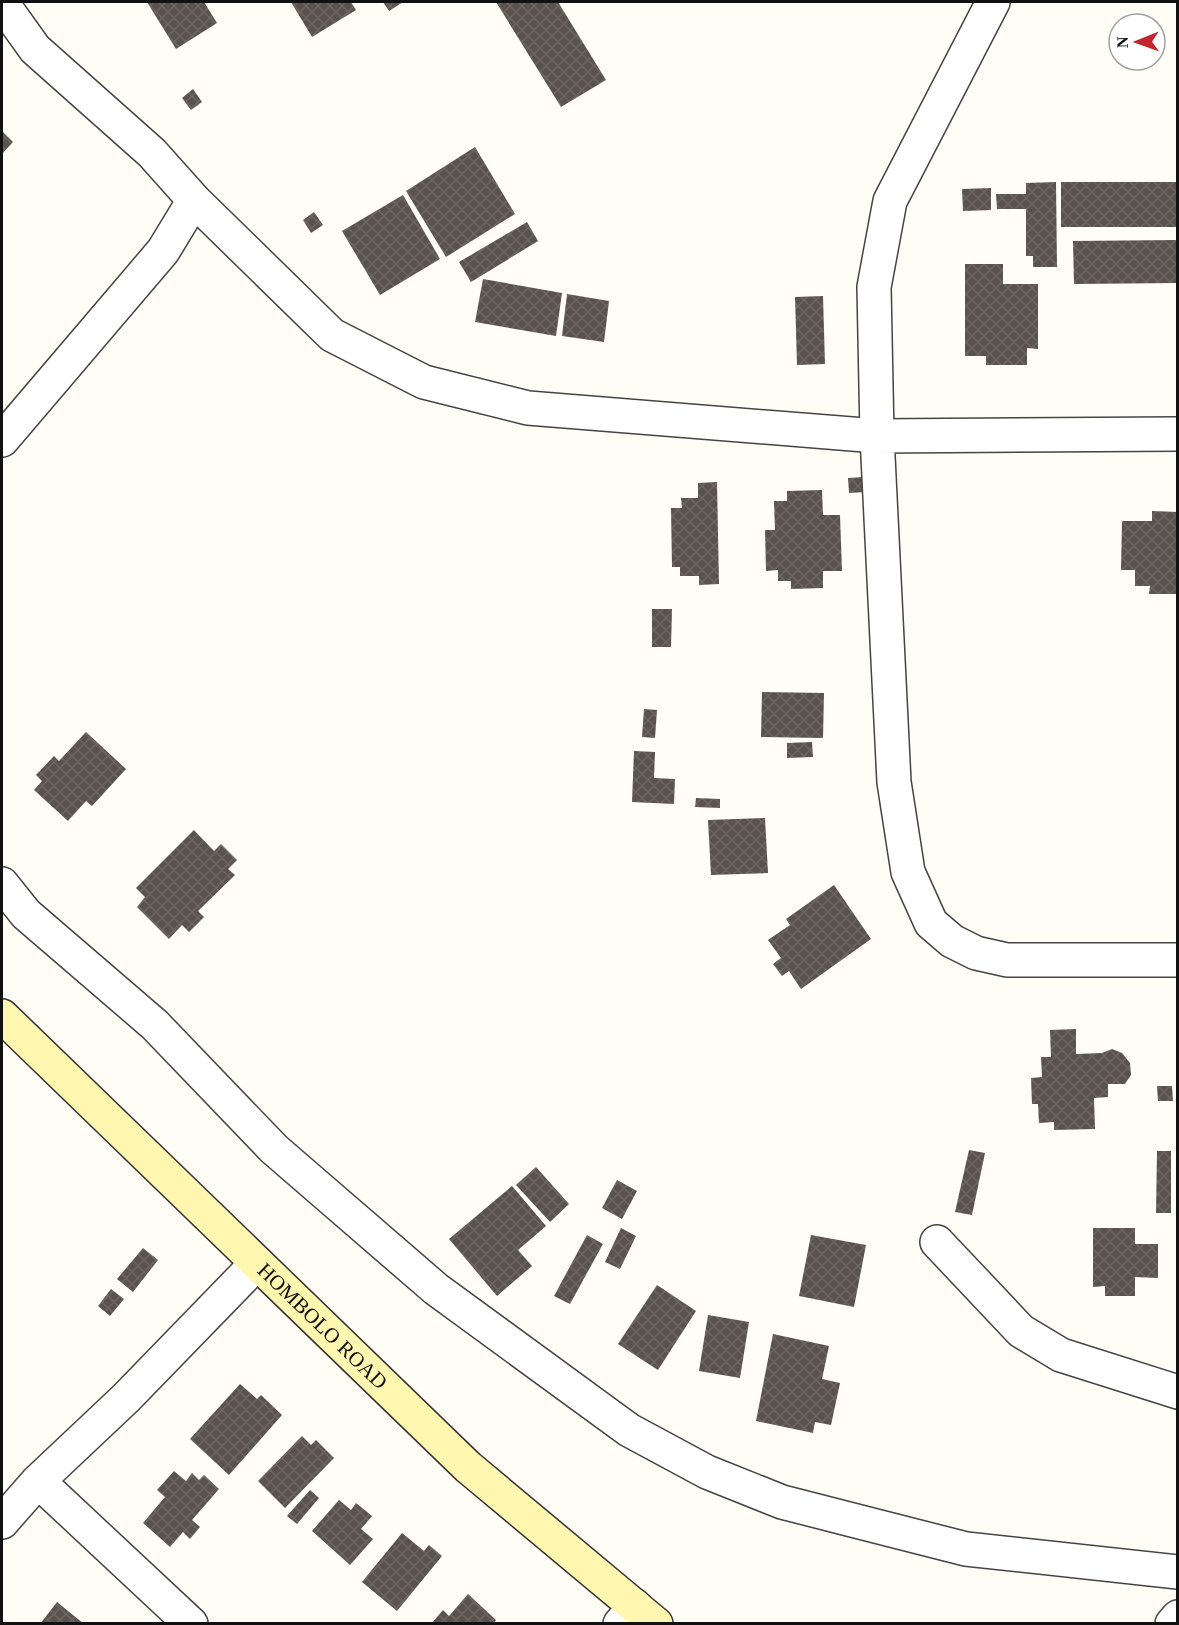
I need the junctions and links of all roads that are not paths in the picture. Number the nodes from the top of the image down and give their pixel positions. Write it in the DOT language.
graph roads {
  1 [pos="993,2"];
  2 [pos="2,3"];
  3 [pos="194,200"];
  4 [pos="1178,434"];
  5 [pos="877,436"];
  6 [pos="2,440"];
  7 [pos="2,884"];
  8 [pos="1178,960"];
  9 [pos="2,1016"];
  10 [pos="937,1242"];
  11 [pos="257,1263"];
  12 [pos="1178,1392"];
  13 [pos="38,1481"];
  14 [pos="2,1522"];
  15 [pos="1178,1572"];
  16 [pos="1178,1617"];
  17 [pos="637,1618"];
  18 [pos="191,1623"];
  19 [pos="1172,1623"];
  1 -- 5 [label="street"];
  2 -- 3 [label="street"];
  3 -- 5 [label="street"];
  3 -- 6 [label="street"];
  4 -- 5 [label="street"];
  5 -- 8 [label="street"];
  7 -- 15 [label="street"];
  9 -- 11 [label="street, HOMBOLO ROAD"];
  10 -- 12 [label="street"];
  11 -- 13 [label="street"];
  11 -- 17 [label="street, HOMBOLO ROAD"];
  13 -- 14 [label="street"];
  13 -- 18 [label="street"];
  16 -- 19 [label="street"];
}
